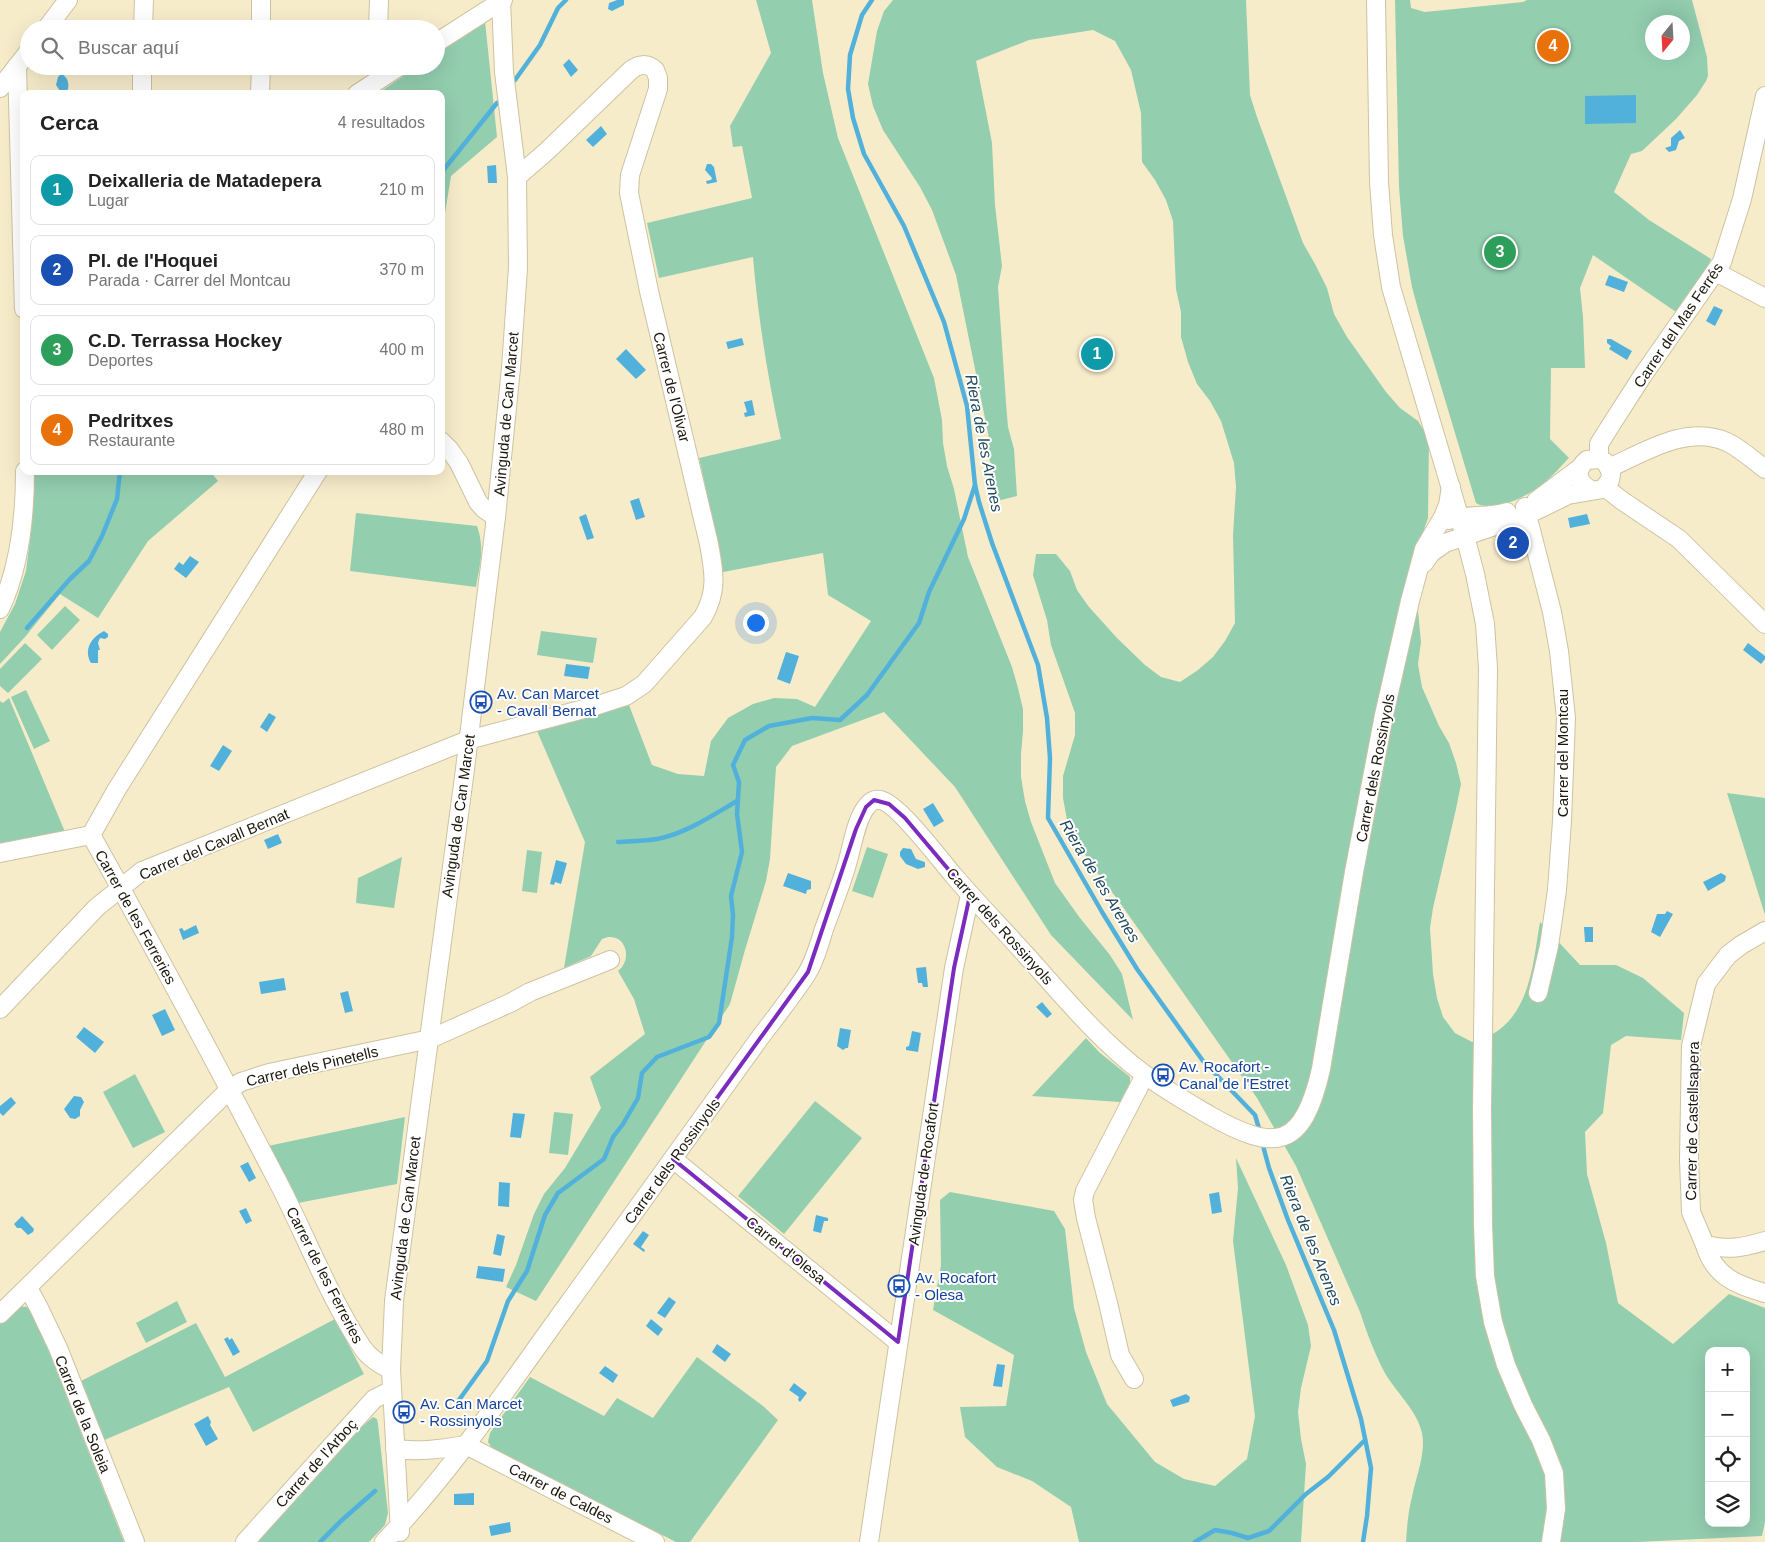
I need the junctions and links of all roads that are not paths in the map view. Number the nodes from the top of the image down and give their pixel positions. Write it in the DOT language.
graph roads {
  1 [pos="68,0"];
  2 [pos="144,0"];
  3 [pos="261,0"];
  4 [pos="379,0"];
  5 [pos="501,0"];
  6 [pos="1376,0"];
  7 [pos="53,20"];
  8 [pos="143,20"];
  9 [pos="261,20"];
  10 [pos="378,20"];
  11 [pos="445,37"];
  12 [pos="20,62"];
  13 [pos="17,66"];
  14 [pos="142,75"];
  15 [pos="261,75"];
  16 [pos="376,75"];
  17 [pos="0,88"];
  18 [pos="142,90"];
  19 [pos="260,90"];
  20 [pos="361,90"];
  21 [pos="1765,96"];
  22 [pos="20,170"];
  23 [pos="517,177"];
  24 [pos="1716,272"];
  25 [pos="1765,298"];
  26 [pos="445,446"];
  27 [pos="1604,463"];
  28 [pos="1580,468"];
  29 [pos="1765,469"];
  30 [pos="25,475"];
  31 [pos="315,475"];
  32 [pos="1450,487"];
  33 [pos="1598,488"];
  34 [pos="1526,510"];
  35 [pos="496,517"];
  36 [pos="1459,517"];
  37 [pos="1465,536"];
  38 [pos="1435,541"];
  39 [pos="1472,565"];
  40 [pos="0,609"];
  41 [pos="1765,624"];
  42 [pos="468,740"];
  43 [pos="91,835"];
  44 [pos="0,853"];
  45 [pos="121,888"];
  46 [pos="970,895"];
  47 [pos="1765,931"];
  48 [pos="610,960"];
  49 [pos="1538,993"];
  50 [pos="0,1009"];
  51 [pos="430,1039"];
  52 [pos="1145,1075"];
  53 [pos="230,1090"];
  54 [pos="674,1159"];
  55 [pos="1765,1241"];
  56 [pos="1705,1245"];
  57 [pos="28,1288"];
  58 [pos="1765,1293"];
  59 [pos="0,1314"];
  60 [pos="898,1342"];
  61 [pos="391,1370"];
  62 [pos="1134,1380"];
  63 [pos="392,1390"];
  64 [pos="466,1444"];
  65 [pos="395,1449"];
  66 [pos="400,1534"];
  67 [pos="134,1542"];
  68 [pos="245,1542"];
  69 [pos="384,1542"];
  70 [pos="655,1542"];
  71 [pos="869,1542"];
  72 [pos="1551,1542"];
  1 -- 7 [label="street"];
  2 -- 8 [label="street"];
  3 -- 9 [label="street"];
  4 -- 10 [label="street"];
  5 -- 11 [label="street"];
  5 -- 23 [label="street, Avinguda de Can Marcet"];
  6 -- 32 [label="street"];
  12 -- 13 [label="street"];
  13 -- 17 [label="street"];
  13 -- 22 [label="street"];
  14 -- 18 [label="street"];
  15 -- 19 [label="street"];
  16 -- 20 [label="street"];
  21 -- 24 [label="street, Carrer del Mas Ferrés"];
  23 -- 35 [label="street, Avinguda de Can Marcet"];
  23 -- 42 [label="street, Carrer de l'Olivar"];
  24 -- 25 [label="street"];
  24 -- 27 [label="street, Carrer del Mas Ferrés"];
  26 -- 35 [label="street"];
  27 -- 28 [label="street"];
  27 -- 29 [label="street"];
  27 -- 33 [label="street"];
  28 -- 33 [label="street"];
  28 -- 34 [label="street"];
  30 -- 40 [label="street"];
  31 -- 43 [label="street, Carrer de les Ferreries"];
  32 -- 36 [label="street"];
  32 -- 38 [label="street, Carrer dels Rossinyols"];
  33 -- 34 [label="street"];
  33 -- 41 [label="street"];
  34 -- 36 [label="street"];
  34 -- 37 [label="street"];
  34 -- 49 [label="street, Carrer del Montcau"];
  35 -- 42 [label="street, Avinguda de Can Marcet"];
  36 -- 37 [label="street"];
  36 -- 38 [label="street, Carrer dels Rossinyols"];
  37 -- 38 [label="street"];
  37 -- 39 [label="street"];
  38 -- 39 [label="street"];
  38 -- 52 [label="street, Carrer dels Rossinyols"];
  39 -- 72 [label="street"];
  42 -- 45 [label="street, Carrer del Cavall Bernat"];
  42 -- 51 [label="street, Avinguda de Can Marcet"];
  43 -- 44 [label="street"];
  43 -- 45 [label="street, Carrer de les Ferreries"];
  45 -- 50 [label="street, Carrer del Cavall Bernat"];
  45 -- 53 [label="street, Carrer de les Ferreries"];
  46 -- 52 [label="street, Carrer dels Rossinyols"];
  46 -- 54 [label="street, Carrer dels Rossinyols"];
  46 -- 60 [label="street, Avinguda de Rocafort"];
  47 -- 56 [label="street, Carrer de Castellsapera"];
  48 -- 51 [label="street, Carrer dels Pinetells"];
  51 -- 53 [label="street, Carrer dels Pinetells"];
  51 -- 61 [label="street, Avinguda de Can Marcet"];
  52 -- 62 [label="street"];
  53 -- 57 [label="street, Carrer dels Pinetells"];
  53 -- 61 [label="street, Carrer de les Ferreries"];
  54 -- 60 [label="street, Carrer d'Olesa"];
  54 -- 64 [label="street, Carrer dels Rossinyols"];
  55 -- 56 [label="street"];
  56 -- 58 [label="street, Carrer de Castellsapera"];
  57 -- 59 [label="street, Carrer dels Pinetells"];
  57 -- 67 [label="street, Carrer de la Soleia"];
  60 -- 71 [label="street, Avinguda de Rocafort"];
  61 -- 63 [label="street, Avinguda de Can Marcet"];
  63 -- 65 [label="street, Avinguda de Can Marcet"];
  63 -- 68 [label="street, Carrer de l'Arboç"];
  64 -- 65 [label="street"];
  64 -- 66 [label="street, Carrer dels Rossinyols"];
  64 -- 70 [label="street, Carrer de Caldes"];
  65 -- 66 [label="street, Avinguda de Can Marcet"];
  66 -- 69 [label="street, Carrer dels Rossinyols"];
}
